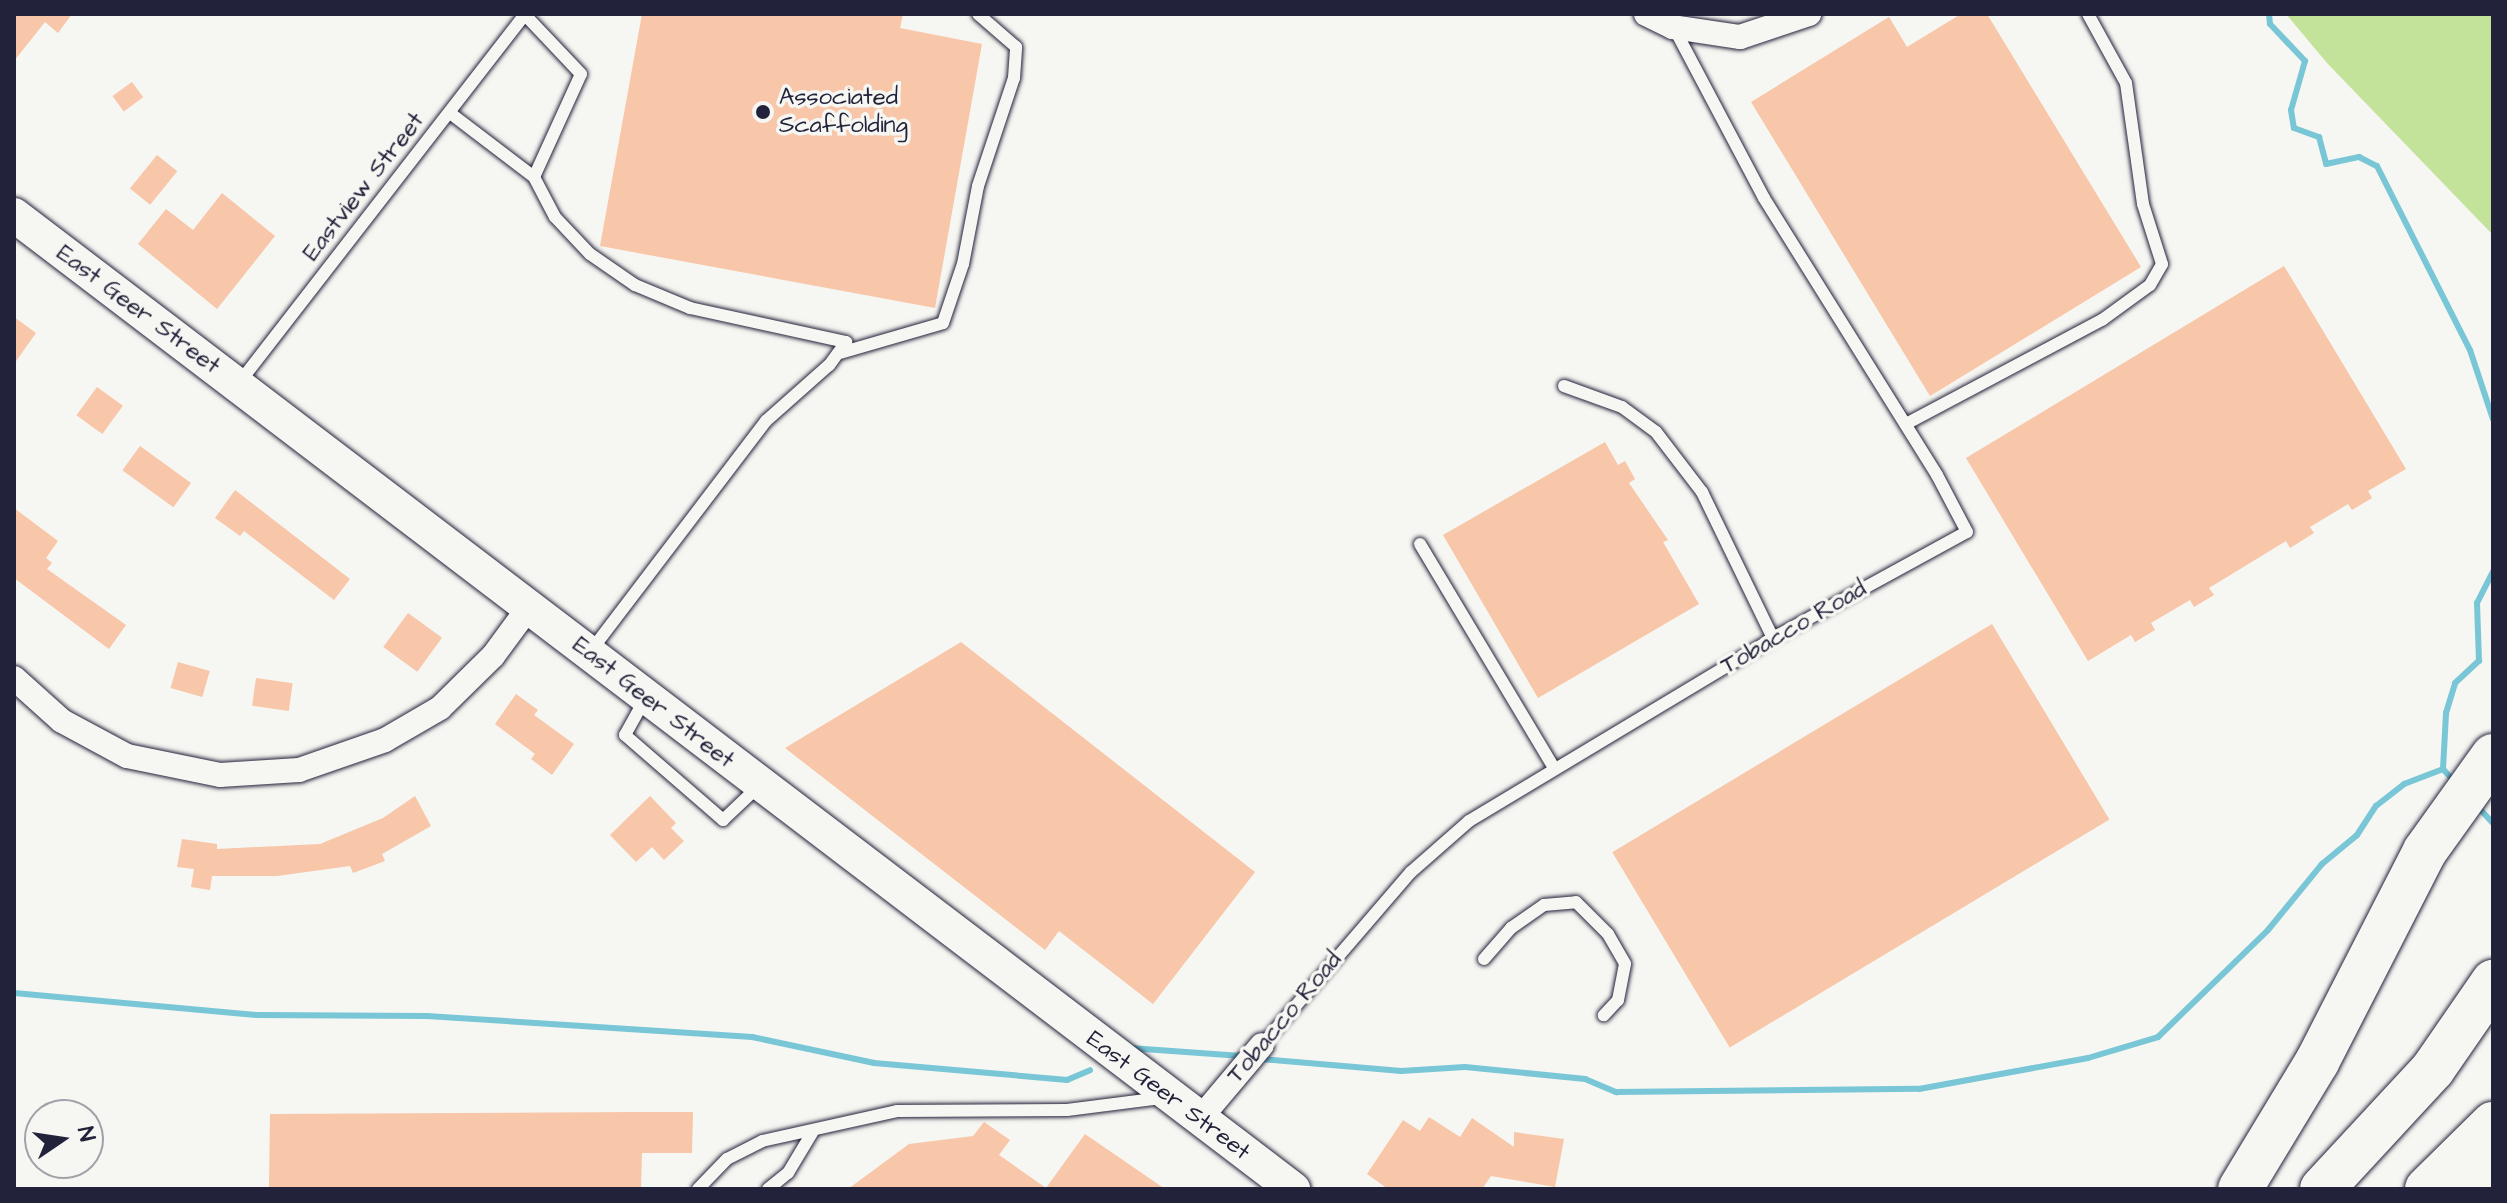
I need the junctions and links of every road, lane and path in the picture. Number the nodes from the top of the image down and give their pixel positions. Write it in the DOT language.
graph roads {
  1 [pos="525,14"];
  2 [pos="978,14"];
  3 [pos="1646,14"];
  4 [pos="1809,14"];
  5 [pos="2088,14"];
  6 [pos="1673,27"];
  7 [pos="450,113"];
  8 [pos="534,177"];
  9 [pos="14,215"];
  10 [pos="840,353"];
  11 [pos="237,385"];
  12 [pos="1564,386"];
  13 [pos="1906,424"];
  14 [pos="1420,544"];
  15 [pos="529,607"];
  16 [pos="1773,638"];
  17 [pos="589,653"];
  18 [pos="14,678"];
  19 [pos="646,698"];
  20 [pos="2493,756"];
  21 [pos="1554,768"];
  22 [pos="760,785"];
  23 [pos="1484,959"];
  24 [pos="2493,982"];
  25 [pos="1604,1015"];
  26 [pos="1262,1045"];
  27 [pos="1168,1097"];
  28 [pos="1198,1121"];
  29 [pos="2493,1124"];
  30 [pos="812,1133"];
  31 [pos="2493,1175"];
  32 [pos="698,1189"];
  33 [pos="768,1189"];
  34 [pos="1293,1189"];
  35 [pos="2240,1189"];
  36 [pos="2322,1189"];
  37 [pos="2427,1189"];
  38 [pos="2471,1189"];
  1 -- 7 [label="lane, Eastview Street"];
  1 -- 8 [label="lane"];
  2 -- 10 [label="lane"];
  3 -- 6 [label="street"];
  4 -- 6 [label="street"];
  5 -- 13 [label="lane"];
  6 -- 13 [label="lane, Tobacco Road"];
  7 -- 8 [label="lane"];
  7 -- 11 [label="lane, Eastview Street"];
  8 -- 10 [label="lane"];
  9 -- 11 [label="main road, East Geer Street"];
  10 -- 17 [label="lane"];
  11 -- 15 [label="main road, East Geer Street"];
  12 -- 16 [label="lane"];
  13 -- 16 [label="lane, Tobacco Road"];
  14 -- 21 [label="lane"];
  15 -- 17 [label="main road, East Geer Street"];
  15 -- 18 [label="street"];
  16 -- 21 [label="lane, Tobacco Road"];
  17 -- 19 [label="main road, East Geer Street"];
  19 -- 22 [label="main road, East Geer Street"];
  19 -- 22 [label="lane"];
  20 -- 35 [label="highway"];
  21 -- 26 [label="lane, Tobacco Road"];
  22 -- 27 [label="main road, East Geer Street"];
  23 -- 25 [label="lane"];
  24 -- 36 [label="highway"];
  26 -- 28 [label="street, Tobacco Road"];
  27 -- 28 [label="main road, East Geer Street"];
  27 -- 30 [label="lane"];
  28 -- 34 [label="main road, East Geer Street"];
  29 -- 37 [label="highway"];
  30 -- 32 [label="lane"];
  30 -- 33 [label="lane"];
  31 -- 38 [label="highway"];
}
